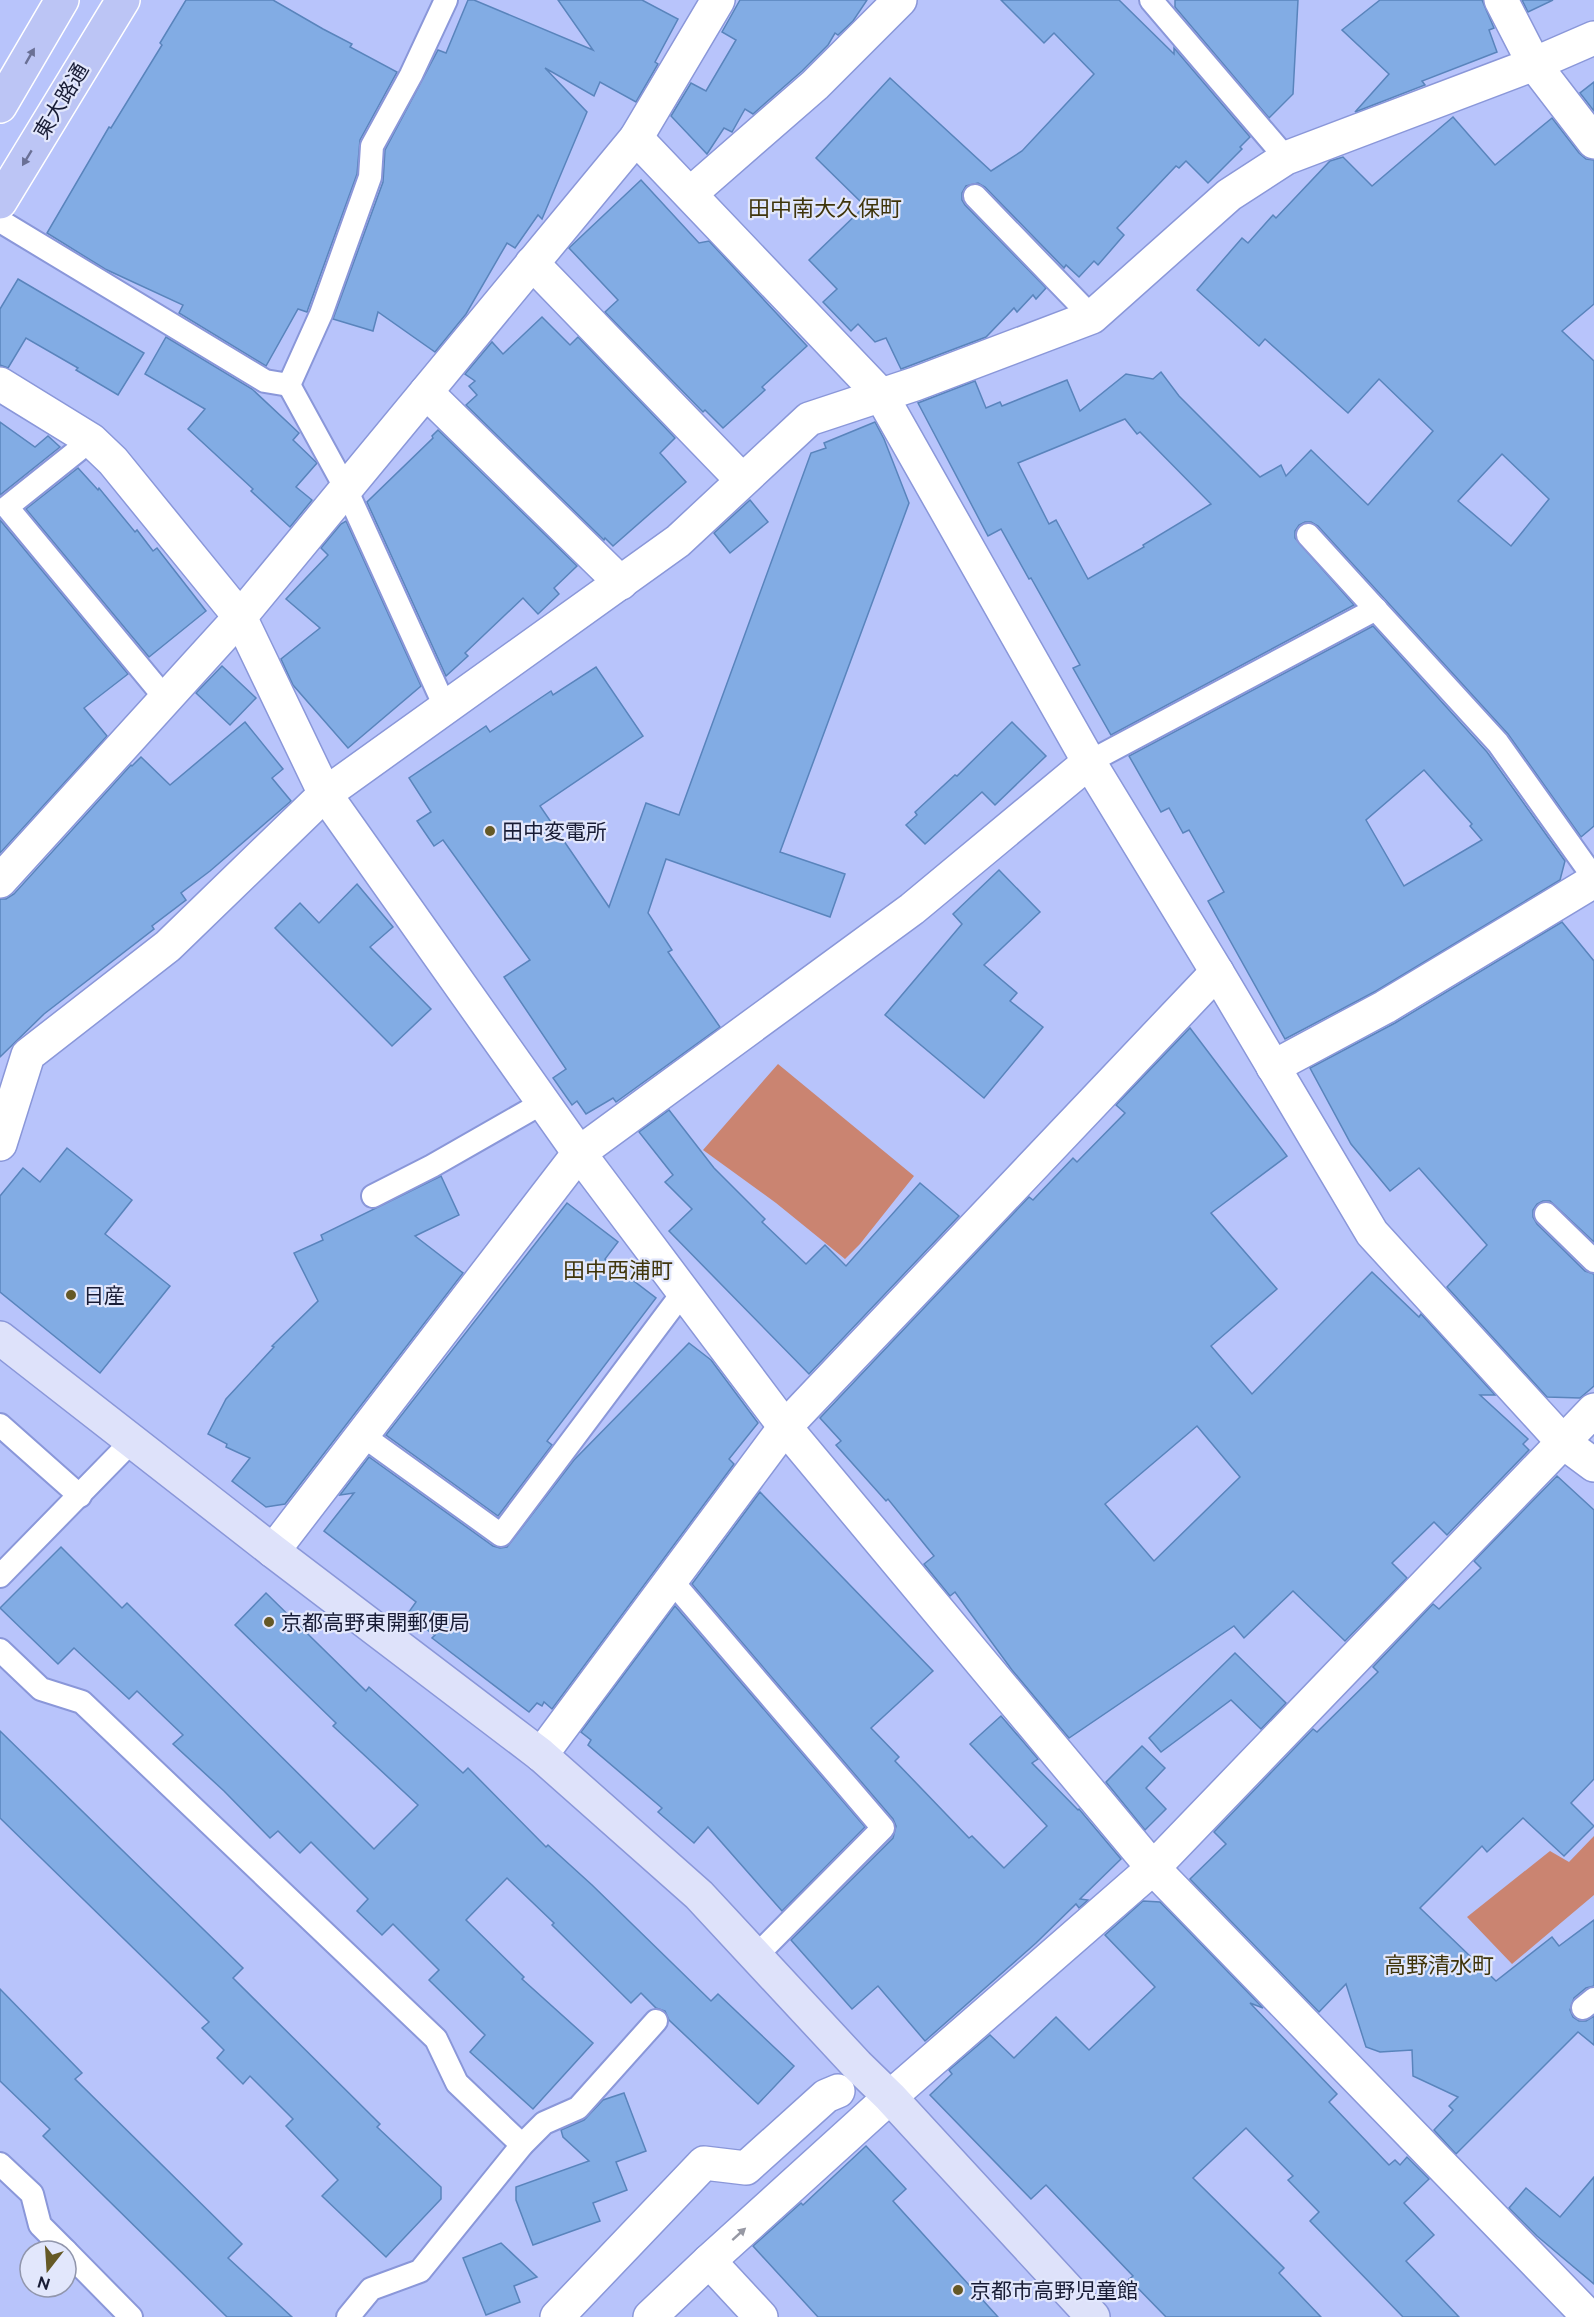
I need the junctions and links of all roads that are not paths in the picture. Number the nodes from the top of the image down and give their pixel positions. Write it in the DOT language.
graph roads {
  1 [pos="62,0"];
  2 [pos="123,0"];
  3 [pos="446,0"];
  4 [pos="718,0"];
  5 [pos="900,0"];
  6 [pos="1151,0"];
  7 [pos="1500,0"];
  8 [pos="1594,38"];
  9 [pos="1534,64"];
  10 [pos="0,106"];
  11 [pos="636,138"];
  12 [pos="1594,142"];
  13 [pos="1286,158"];
  14 [pos="690,194"];
  15 [pos="975,196"];
  16 [pos="0,202"];
  17 [pos="0,221"];
  18 [pos="532,263"];
  19 [pos="1092,317"];
  20 [pos="0,384"];
  21 [pos="289,386"];
  22 [pos="426,392"];
  23 [pos="881,396"];
  24 [pos="91,440"];
  25 [pos="742,480"];
  26 [pos="346,489"];
  27 [pos="1308,535"];
  28 [pos="621,583"];
  29 [pos="1376,609"];
  30 [pos="240,617"];
  31 [pos="166,699"];
  32 [pos="446,709"];
  33 [pos="1089,762"];
  34 [pos="325,794"];
  35 [pos="1594,880"];
  36 [pos="0,882"];
  37 [pos="1217,972"];
  38 [pos="1273,1067"];
  39 [pos="543,1102"];
  40 [pos="0,1144"];
  41 [pos="579,1153"];
  42 [pos="373,1196"];
  43 [pos="1546,1214"];
  44 [pos="1594,1262"];
  45 [pos="684,1291"];
  46 [pos="0,1338"];
  47 [pos="1594,1410"];
  48 [pos="0,1425"];
  49 [pos="784,1427"];
  50 [pos="362,1435"];
  51 [pos="132,1442"];
  52 [pos="1563,1442"];
  53 [pos="1594,1465"];
  54 [pos="80,1496"];
  55 [pos="273,1551"];
  56 [pos="0,1576"];
  57 [pos="671,1580"];
  58 [pos="0,1650"];
  59 [pos="541,1755"];
  60 [pos="1153,1868"];
  61 [pos="756,1956"];
  62 [pos="656,2021"];
  63 [pos="838,2091"];
  64 [pos="890,2097"];
  65 [pos="522,2145"];
  66 [pos="0,2164"];
  67 [pos="54,2239"];
  68 [pos="709,2260"];
  69 [pos="78,2263"];
  70 [pos="131,2317"];
  71 [pos="348,2317"];
  72 [pos="557,2317"];
  73 [pos="650,2317"];
  74 [pos="761,2317"];
  75 [pos="1092,2317"];
  76 [pos="1589,2317"];
  10 -- 1 [label="main road, one-way"];
  2 -- 16 [label="main road, 東大路通, one-way"];
  3 -- 21 [label="lane"];
  4 -- 11 [label="street"];
  5 -- 14 [label="street"];
  6 -- 13 [label="lane"];
  7 -- 9 [label="street"];
  8 -- 9 [label="street"];
  9 -- 12 [label="street"];
  9 -- 13 [label="street"];
  11 -- 14 [label="street"];
  11 -- 18 [label="street"];
  13 -- 19 [label="street"];
  14 -- 23 [label="street"];
  15 -- 19 [label="lane"];
  17 -- 21 [label="lane"];
  18 -- 22 [label="street"];
  18 -- 25 [label="street"];
  19 -- 23 [label="street"];
  20 -- 24 [label="street"];
  21 -- 26 [label="lane"];
  22 -- 26 [label="street"];
  22 -- 28 [label="street"];
  23 -- 25 [label="street"];
  23 -- 33 [label="street"];
  24 -- 30 [label="street"];
  24 -- 31 [label="lane"];
  25 -- 28 [label="street"];
  26 -- 30 [label="street"];
  26 -- 32 [label="lane"];
  27 -- 29 [label="lane"];
  28 -- 32 [label="street"];
  29 -- 33 [label="lane"];
  29 -- 35 [label="lane"];
  30 -- 31 [label="street"];
  30 -- 34 [label="street"];
  31 -- 36 [label="street"];
  32 -- 34 [label="street"];
  33 -- 37 [label="street"];
  33 -- 41 [label="street"];
  34 -- 39 [label="street"];
  34 -- 40 [label="street"];
  35 -- 38 [label="street"];
  37 -- 38 [label="street"];
  37 -- 49 [label="street"];
  38 -- 52 [label="street"];
  39 -- 41 [label="street"];
  39 -- 42 [label="lane"];
  41 -- 45 [label="street"];
  41 -- 50 [label="street"];
  43 -- 44 [label="lane"];
  45 -- 49 [label="street"];
  45 -- 50 [label="lane"];
  46 -- 51 [label="street"];
  47 -- 52 [label="street"];
  48 -- 54 [label="lane"];
  49 -- 57 [label="street"];
  49 -- 60 [label="street"];
  50 -- 55 [label="street"];
  51 -- 54 [label="lane"];
  51 -- 55 [label="street"];
  52 -- 53 [label="street"];
  52 -- 60 [label="street"];
  54 -- 56 [label="lane"];
  55 -- 59 [label="street"];
  57 -- 59 [label="street"];
  57 -- 61 [label="lane"];
  58 -- 65 [label="lane"];
  59 -- 61 [label="street"];
  60 -- 64 [label="street"];
  60 -- 76 [label="street"];
  61 -- 64 [label="street"];
  62 -- 65 [label="lane"];
  63 -- 72 [label="street"];
  68 -- 64 [label="street, one-way"];
  64 -- 75 [label="street"];
  65 -- 71 [label="lane"];
  66 -- 67 [label="lane"];
  68 -- 73 [label="street"];
  68 -- 74 [label="street"];
  69 -- 70 [label="lane"];
}
